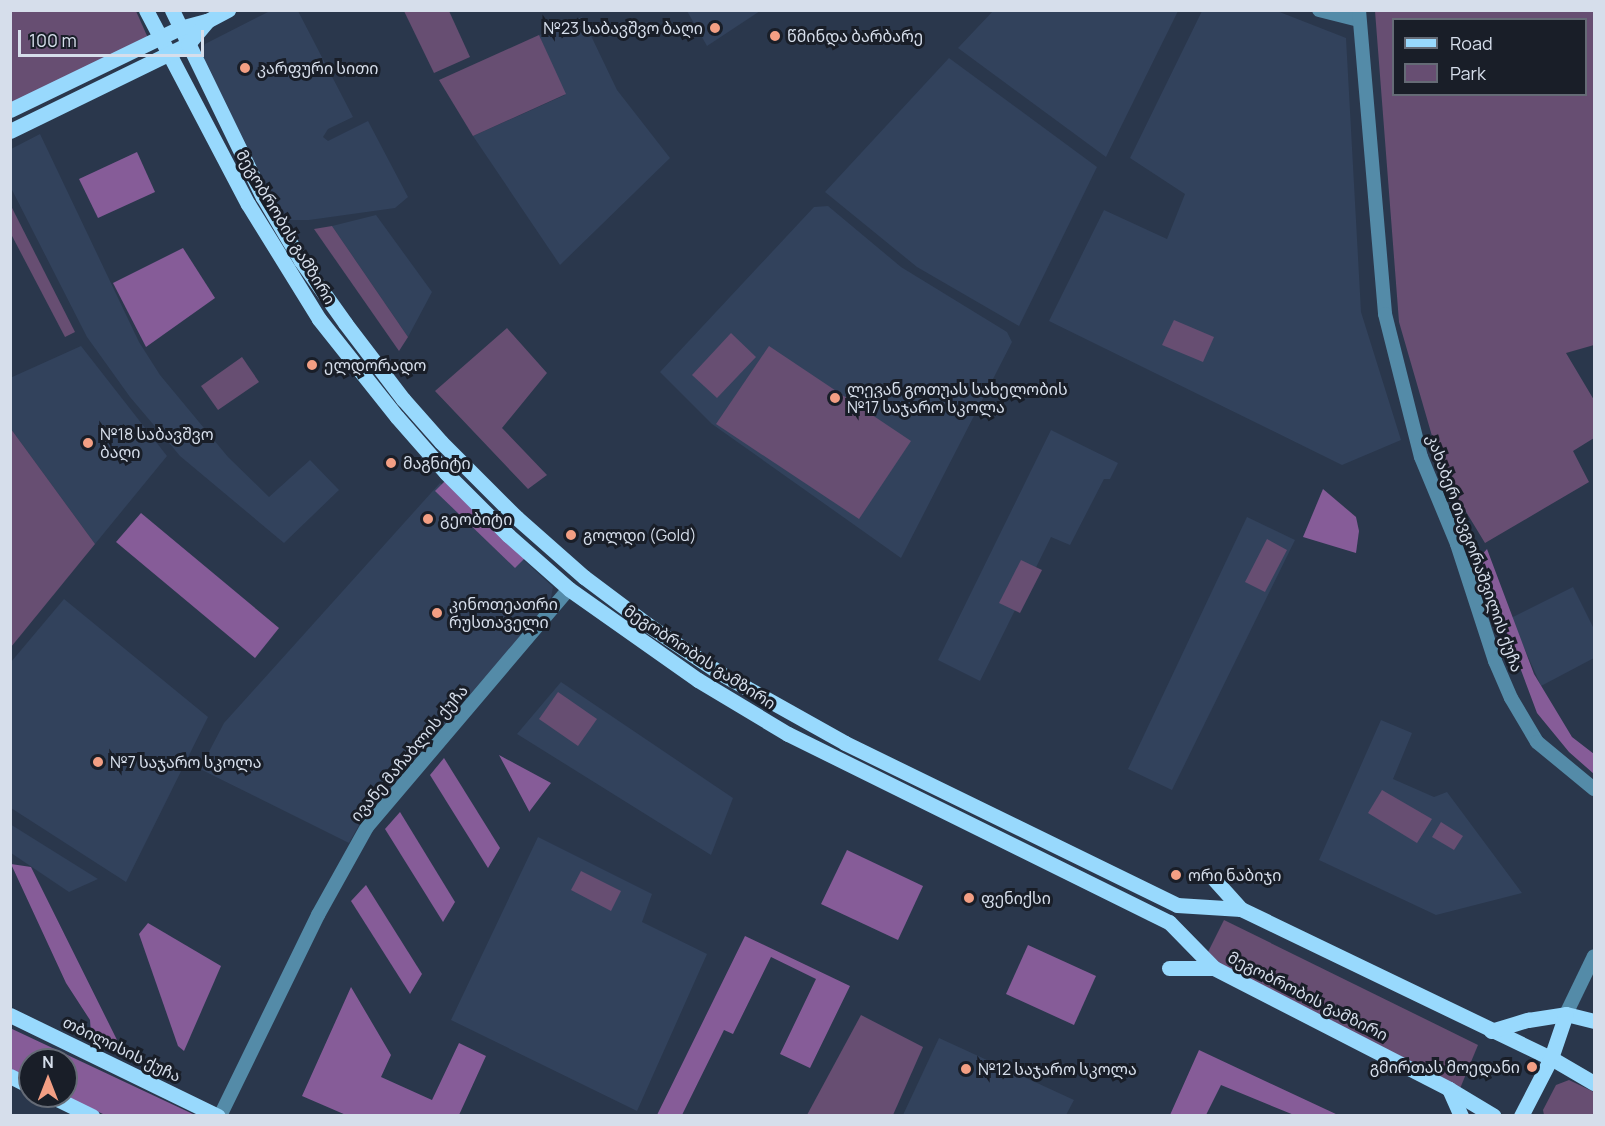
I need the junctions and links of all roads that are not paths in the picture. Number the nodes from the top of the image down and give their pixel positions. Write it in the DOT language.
graph roads {
  1 [pos="146,10"];
  2 [pos="172,10"];
  3 [pos="228,10"];
  4 [pos="1319,10"];
  5 [pos="1359,15"];
  6 [pos="207,21"];
  7 [pos="180,28"];
  8 [pos="160,38"];
  9 [pos="188,44"];
  10 [pos="169,53"];
  11 [pos="10,110"];
  12 [pos="10,131"];
  13 [pos="569,589"];
  14 [pos="1594,789"];
  15 [pos="1213,878"];
  16 [pos="1241,909"];
  17 [pos="1594,956"];
  18 [pos="1168,968"];
  19 [pos="1215,968"];
  20 [pos="1566,1014"];
  21 [pos="10,1015"];
  22 [pos="1594,1021"];
  23 [pos="1491,1031"];
  24 [pos="1551,1058"];
  25 [pos="1594,1083"];
  26 [pos="1449,1089"];
  27 [pos="76,1108"];
  28 [pos="92,1116"];
  29 [pos="219,1116"];
  30 [pos="1461,1116"];
  31 [pos="1494,1116"];
  32 [pos="1521,1116"];
  1 -- 8 [label="main road, მეგობრობის გამზირი"];
  2 -- 7 [label="main road, მეგობრობის გამზირი"];
  3 -- 6 [label="main road"];
  4 -- 5 [label="street"];
  5 -- 14 [label="street, კახაბერ თავგორაშვილის ქუჩა"];
  6 -- 7 [label="main road"];
  6 -- 9 [label="main road"];
  7 -- 8 [label="main road"];
  7 -- 9 [label="main road, მეგობრობის გამზირი"];
  8 -- 10 [label="main road, მეგობრობის გამზირი"];
  8 -- 11 [label="main road"];
  9 -- 10 [label="main road"];
  9 -- 16 [label="main road, მეგობრობის გამზირი"];
  10 -- 12 [label="main road"];
  10 -- 13 [label="main road, მეგობრობის გამზირი"];
  13 -- 19 [label="main road, მეგობრობის გამზირი"];
  13 -- 29 [label="street, ივანე მაჩაბლის ქუჩა"];
  15 -- 16 [label="main road"];
  16 -- 23 [label="main road, მეგობრობის გამზირი"];
  17 -- 20 [label="street"];
  18 -- 19 [label="main road"];
  19 -- 26 [label="main road, მეგობრობის გამზირი"];
  20 -- 22 [label="main road"];
  20 -- 23 [label="main road"];
  20 -- 24 [label="main road"];
  21 -- 29 [label="main road, თბილისის ქუჩა"];
  23 -- 24 [label="main road"];
  24 -- 25 [label="main road"];
  24 -- 32 [label="main road"];
  26 -- 30 [label="main road"];
  26 -- 31 [label="main road"];
  27 -- 28 [label="main road"];
}
